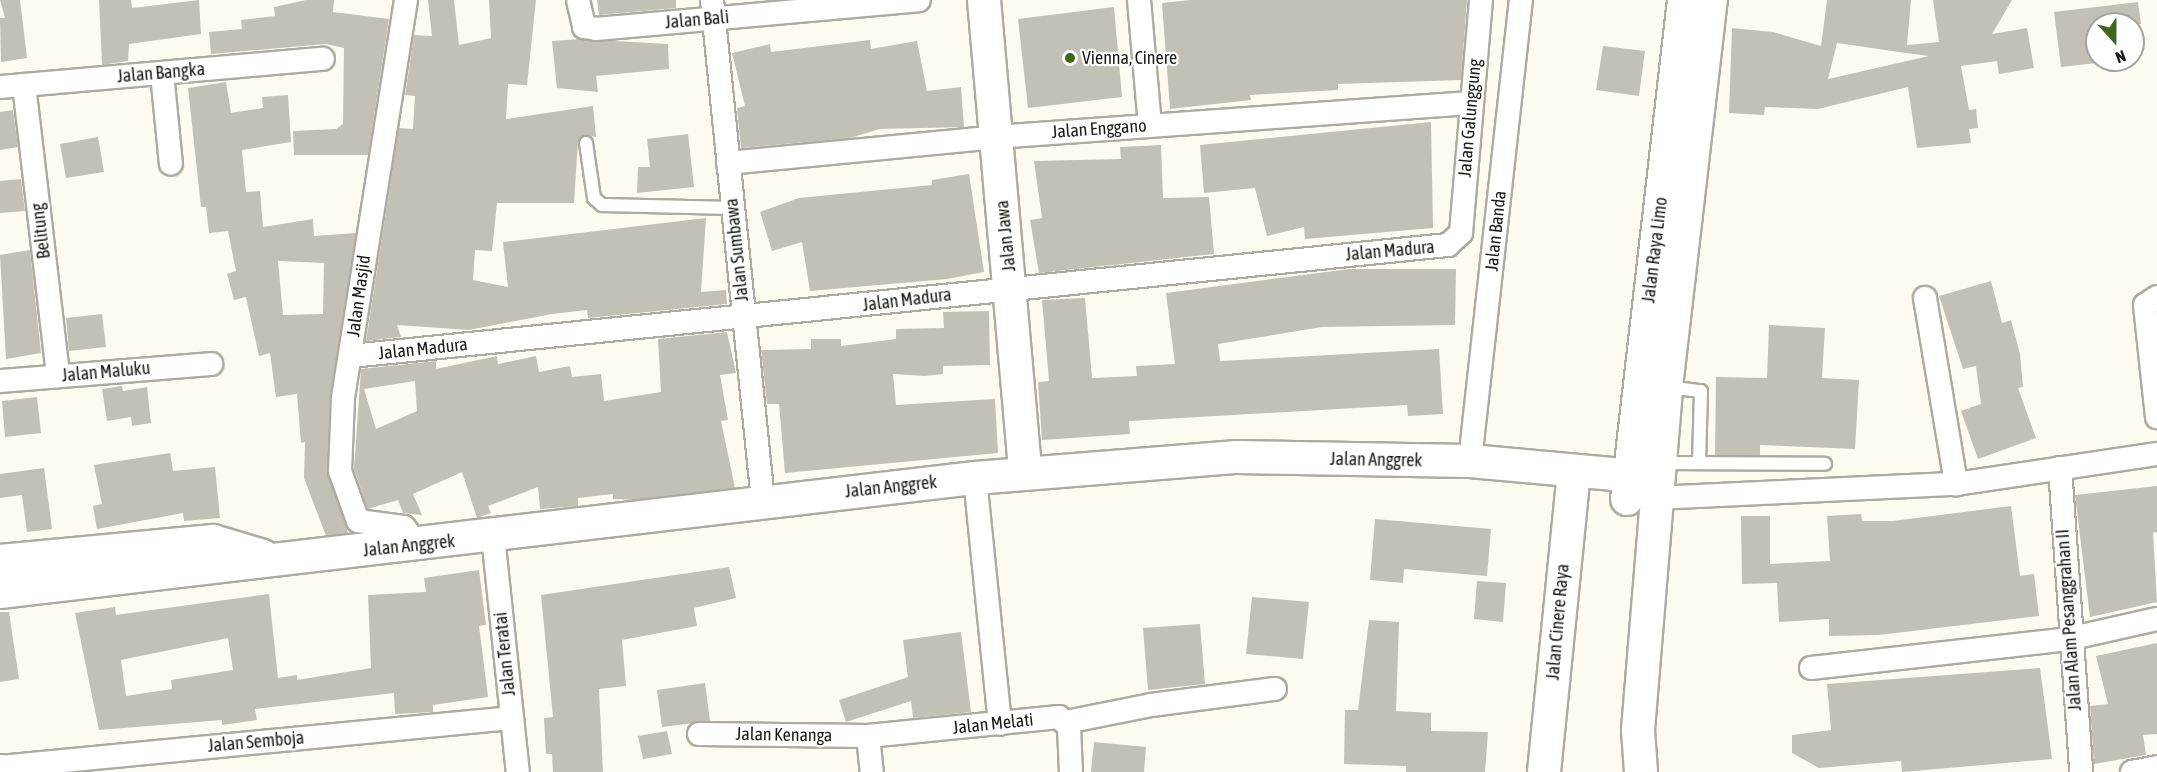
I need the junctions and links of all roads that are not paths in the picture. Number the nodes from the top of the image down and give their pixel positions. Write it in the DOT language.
graph roads {
  1 [pos="406,0"];
  2 [pos="578,0"];
  3 [pos="919,0"];
  4 [pos="984,0"];
  5 [pos="1138,0"];
  6 [pos="1481,0"];
  7 [pos="1521,0"];
  8 [pos="1684,0"];
  9 [pos="1711,0"];
  10 [pos="844,3"];
  11 [pos="713,9"];
  12 [pos="323,59"];
  13 [pos="162,73"];
  14 [pos="24,85"];
  15 [pos="0,87"];
  16 [pos="1470,103"];
  17 [pos="1150,126"];
  18 [pos="996,137"];
  19 [pos="585,142"];
  20 [pos="728,163"];
  21 [pos="171,164"];
  22 [pos="733,208"];
  23 [pos="1460,236"];
  24 [pos="1012,287"];
  25 [pos="2157,297"];
  26 [pos="1925,298"];
  27 [pos="744,319"];
  28 [pos="351,356"];
  29 [pos="211,364"];
  30 [pos="58,376"];
  31 [pos="0,381"];
  32 [pos="1666,387"];
  33 [pos="2157,417"];
  34 [pos="2157,454"];
  35 [pos="1470,461"];
  36 [pos="1699,463"];
  37 [pos="1825,464"];
  38 [pos="2060,468"];
  39 [pos="1025,473"];
  40 [pos="975,477"];
  41 [pos="1572,481"];
  42 [pos="1956,484"];
  43 [pos="1647,486"];
  44 [pos="763,501"];
  45 [pos="493,536"];
  46 [pos="417,545"];
  47 [pos="279,560"];
  48 [pos="0,561"];
  49 [pos="0,592"];
  50 [pos="2157,620"];
  51 [pos="2068,639"];
  52 [pos="1811,668"];
  53 [pos="1275,689"];
  54 [pos="512,718"];
  55 [pos="1066,722"];
  56 [pos="1000,724"];
  57 [pos="1638,730"];
  58 [pos="699,734"];
  59 [pos="868,736"];
  60 [pos="0,767"];
  61 [pos="2157,767"];
  62 [pos="518,772"];
  63 [pos="872,772"];
  64 [pos="1071,772"];
  65 [pos="1544,772"];
  66 [pos="1625,772"];
  67 [pos="1641,772"];
  68 [pos="2081,772"];
  69 [pos="2132,772"];
  1 -- 28 [label="street, Jalan Masjid"];
  2 -- 11 [label="street, Jalan Bali"];
  3 -- 10 [label="street, Jalan Bali"];
  4 -- 18 [label="street, Jalan Jawa"];
  5 -- 17 [label="street"];
  6 -- 16 [label="street, Jalan Galunggung"];
  7 -- 35 [label="street, Jalan Banda"];
  8 -- 43 [label="street, Jalan Raya Limo"];
  9 -- 32 [label="street, Jalan Raya Limo"];
  10 -- 11 [label="street, Jalan Bali"];
  11 -- 20 [label="street, Jalan Sumbawa"];
  12 -- 13 [label="street, Jalan Bangka"];
  13 -- 14 [label="street, Jalan Bangka"];
  13 -- 21 [label="street"];
  14 -- 15 [label="street, Jalan Bangka"];
  14 -- 30 [label="street, Belitung"];
  16 -- 17 [label="street, Jalan Enggano"];
  16 -- 23 [label="street, Jalan Galunggung"];
  17 -- 18 [label="street, Jalan Enggano"];
  18 -- 20 [label="street, Jalan Enggano"];
  18 -- 24 [label="street, Jalan Jawa"];
  19 -- 22 [label="lane"];
  20 -- 22 [label="street, Jalan Sumbawa"];
  22 -- 27 [label="street, Jalan Sumbawa"];
  23 -- 24 [label="street, Jalan Madura"];
  24 -- 27 [label="street, Jalan Madura"];
  24 -- 39 [label="street, Jalan Jawa"];
  25 -- 33 [label="street"];
  26 -- 42 [label="street"];
  27 -- 28 [label="street, Jalan Madura"];
  27 -- 44 [label="street, Jalan Sumbawa"];
  28 -- 46 [label="street, Jalan Masjid"];
  29 -- 30 [label="street, Jalan Maluku"];
  30 -- 31 [label="street, Jalan Maluku"];
  32 -- 36 [label="lane"];
  32 -- 43 [label="street, Jalan Raya Limo"];
  34 -- 38 [label="street"];
  35 -- 39 [label="street, Jalan Anggrek"];
  35 -- 41 [label="street, Jalan Anggrek"];
  36 -- 37 [label="lane"];
  36 -- 43 [label="lane"];
  38 -- 42 [label="street"];
  38 -- 51 [label="street, Jalan Alam Pesanggrahan II"];
  39 -- 40 [label="street, Jalan Anggrek"];
  40 -- 44 [label="street, Jalan Anggrek"];
  40 -- 56 [label="street"];
  41 -- 43 [label="street, Jalan Anggrek"];
  41 -- 65 [label="street, Jalan Cinere Raya"];
  42 -- 43 [label="street"];
  43 -- 57 [label="street"];
  44 -- 45 [label="street, Jalan Anggrek"];
  45 -- 46 [label="street, Jalan Anggrek"];
  45 -- 54 [label="street, Jalan Teratai"];
  46 -- 47 [label="street, Jalan Anggrek"];
  47 -- 48 [label="street, Jalan Anggrek"];
  47 -- 49 [label="street, Jalan Anggrek"];
  50 -- 51 [label="street"];
  51 -- 52 [label="street"];
  51 -- 68 [label="street, Jalan Alam Pesanggrahan II"];
  53 -- 55 [label="street, Jalan Melati"];
  54 -- 60 [label="street, Jalan Semboja"];
  54 -- 62 [label="street, Jalan Teratai"];
  55 -- 56 [label="street, Jalan Melati"];
  55 -- 64 [label="street"];
  56 -- 59 [label="street, Jalan Melati"];
  57 -- 66 [label="street"];
  57 -- 67 [label="street"];
  58 -- 59 [label="street, Jalan Kenanga"];
  59 -- 63 [label="street"];
  61 -- 69 [label="street"];
}
